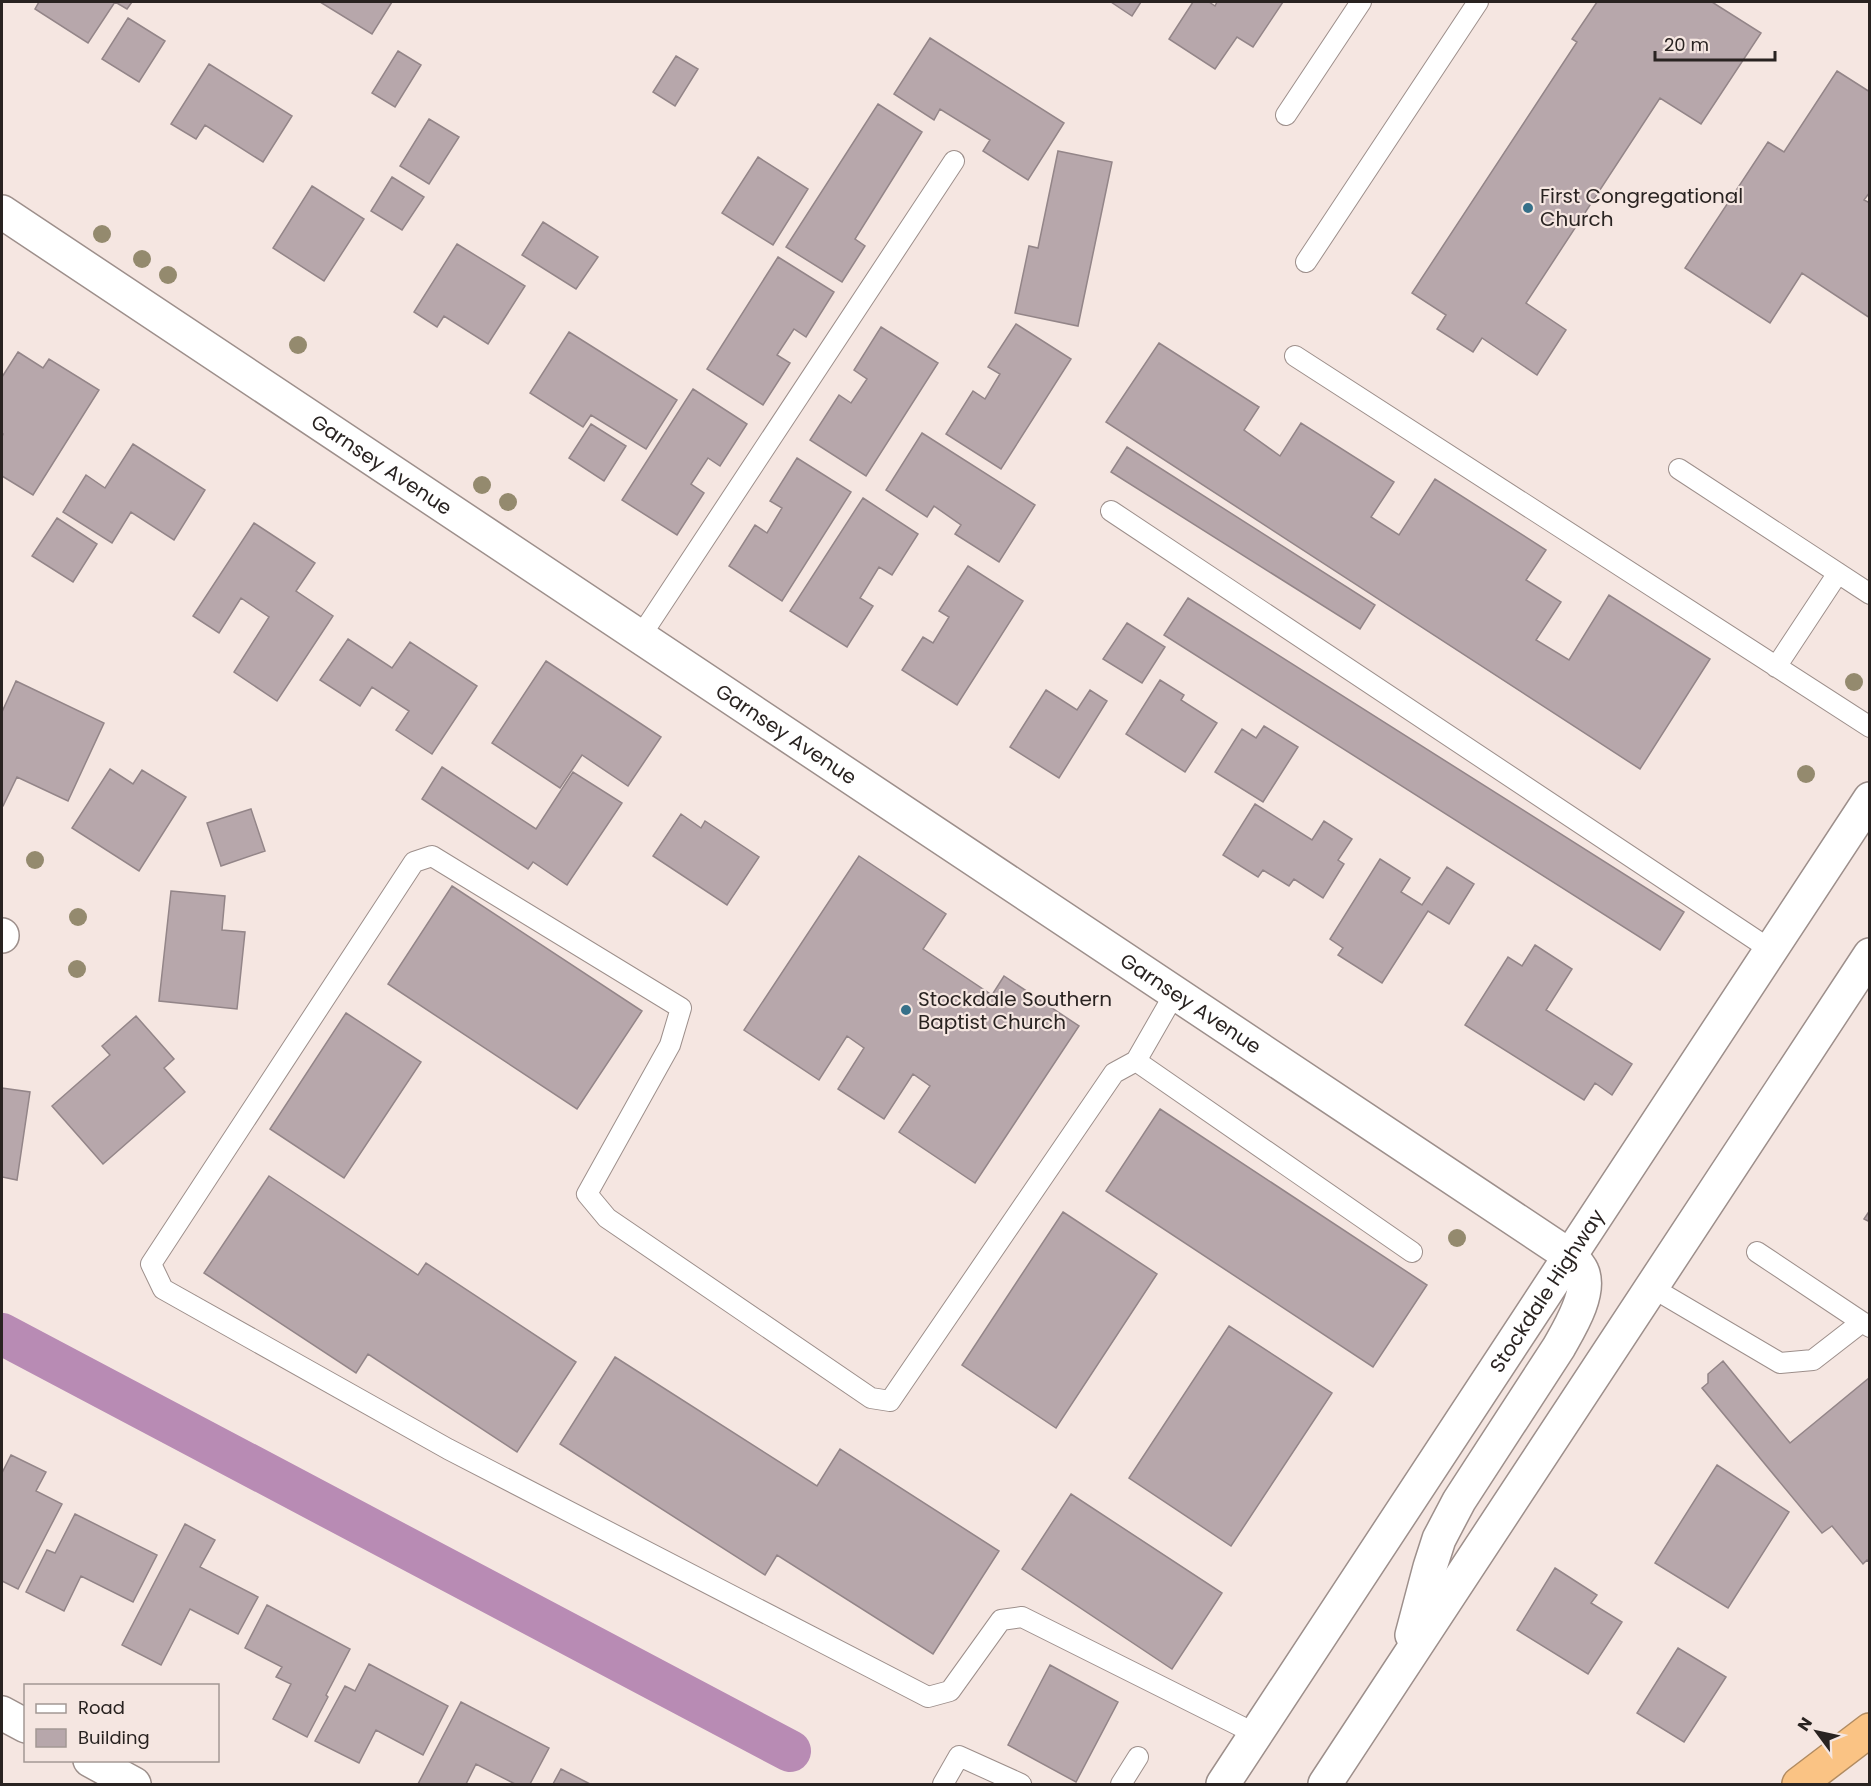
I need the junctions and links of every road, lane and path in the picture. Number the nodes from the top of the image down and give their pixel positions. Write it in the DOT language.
graph roads {
  1 [pos="1361,2"];
  2 [pos="1478,2"];
  3 [pos="1286,115"];
  4 [pos="954,161"];
  5 [pos="2,212"];
  6 [pos="1306,262"];
  7 [pos="1295,356"];
  8 [pos="1679,469"];
  9 [pos="1110,511"];
  10 [pos="1838,573"];
  11 [pos="1869,594"];
  12 [pos="640,637"];
  13 [pos="1776,667"];
  14 [pos="1869,727"];
  15 [pos="1869,799"];
  16 [pos="1771,950"];
  17 [pos="1869,955"];
  18 [pos="1175,993"];
  19 [pos="1136,1061"];
  20 [pos="1412,1252"];
  21 [pos="1757,1252"];
  22 [pos="1570,1256"];
  23 [pos="1651,1287"];
  24 [pos="1866,1325"];
  25 [pos="1406,1660"];
  26 [pos="2,1713"];
  27 [pos="24,1725"];
  28 [pos="1869,1730"];
  29 [pos="1256,1734"];
  30 [pos="1138,1756"];
  31 [pos="92,1762"];
  32 [pos="132,1784"];
  33 [pos="943,1785"];
  34 [pos="1021,1785"];
  35 [pos="1121,1785"];
  36 [pos="1223,1785"];
  37 [pos="1325,1785"];
  38 [pos="1799,1785"];
  1 -- 3 [label="lane"];
  2 -- 6 [label="lane"];
  4 -- 12 [label="lane"];
  5 -- 12 [label="main road, Garnsey Avenue"];
  7 -- 13 [label="lane"];
  8 -- 10 [label="lane"];
  9 -- 16 [label="lane"];
  10 -- 11 [label="lane"];
  10 -- 13 [label="lane"];
  12 -- 18 [label="main road, Garnsey Avenue"];
  13 -- 14 [label="lane"];
  15 -- 16 [label="main road, Stockdale Highway"];
  16 -- 22 [label="main road, Stockdale Highway"];
  17 -- 23 [label="main road"];
  18 -- 19 [label="lane"];
  18 -- 22 [label="main road, Garnsey Avenue"];
  19 -- 20 [label="lane"];
  19 -- 29 [label="lane"];
  21 -- 24 [label="lane"];
  22 -- 25 [label="main road"];
  22 -- 29 [label="main road, Stockdale Highway"];
  23 -- 24 [label="lane"];
  23 -- 25 [label="main road"];
  25 -- 37 [label="main road"];
  26 -- 27 [label="main road"];
  28 -- 38 [label="highway"];
  29 -- 36 [label="main road, Stockdale Highway"];
  30 -- 35 [label="lane"];
  31 -- 32 [label="main road"];
  33 -- 34 [label="lane"];
}
